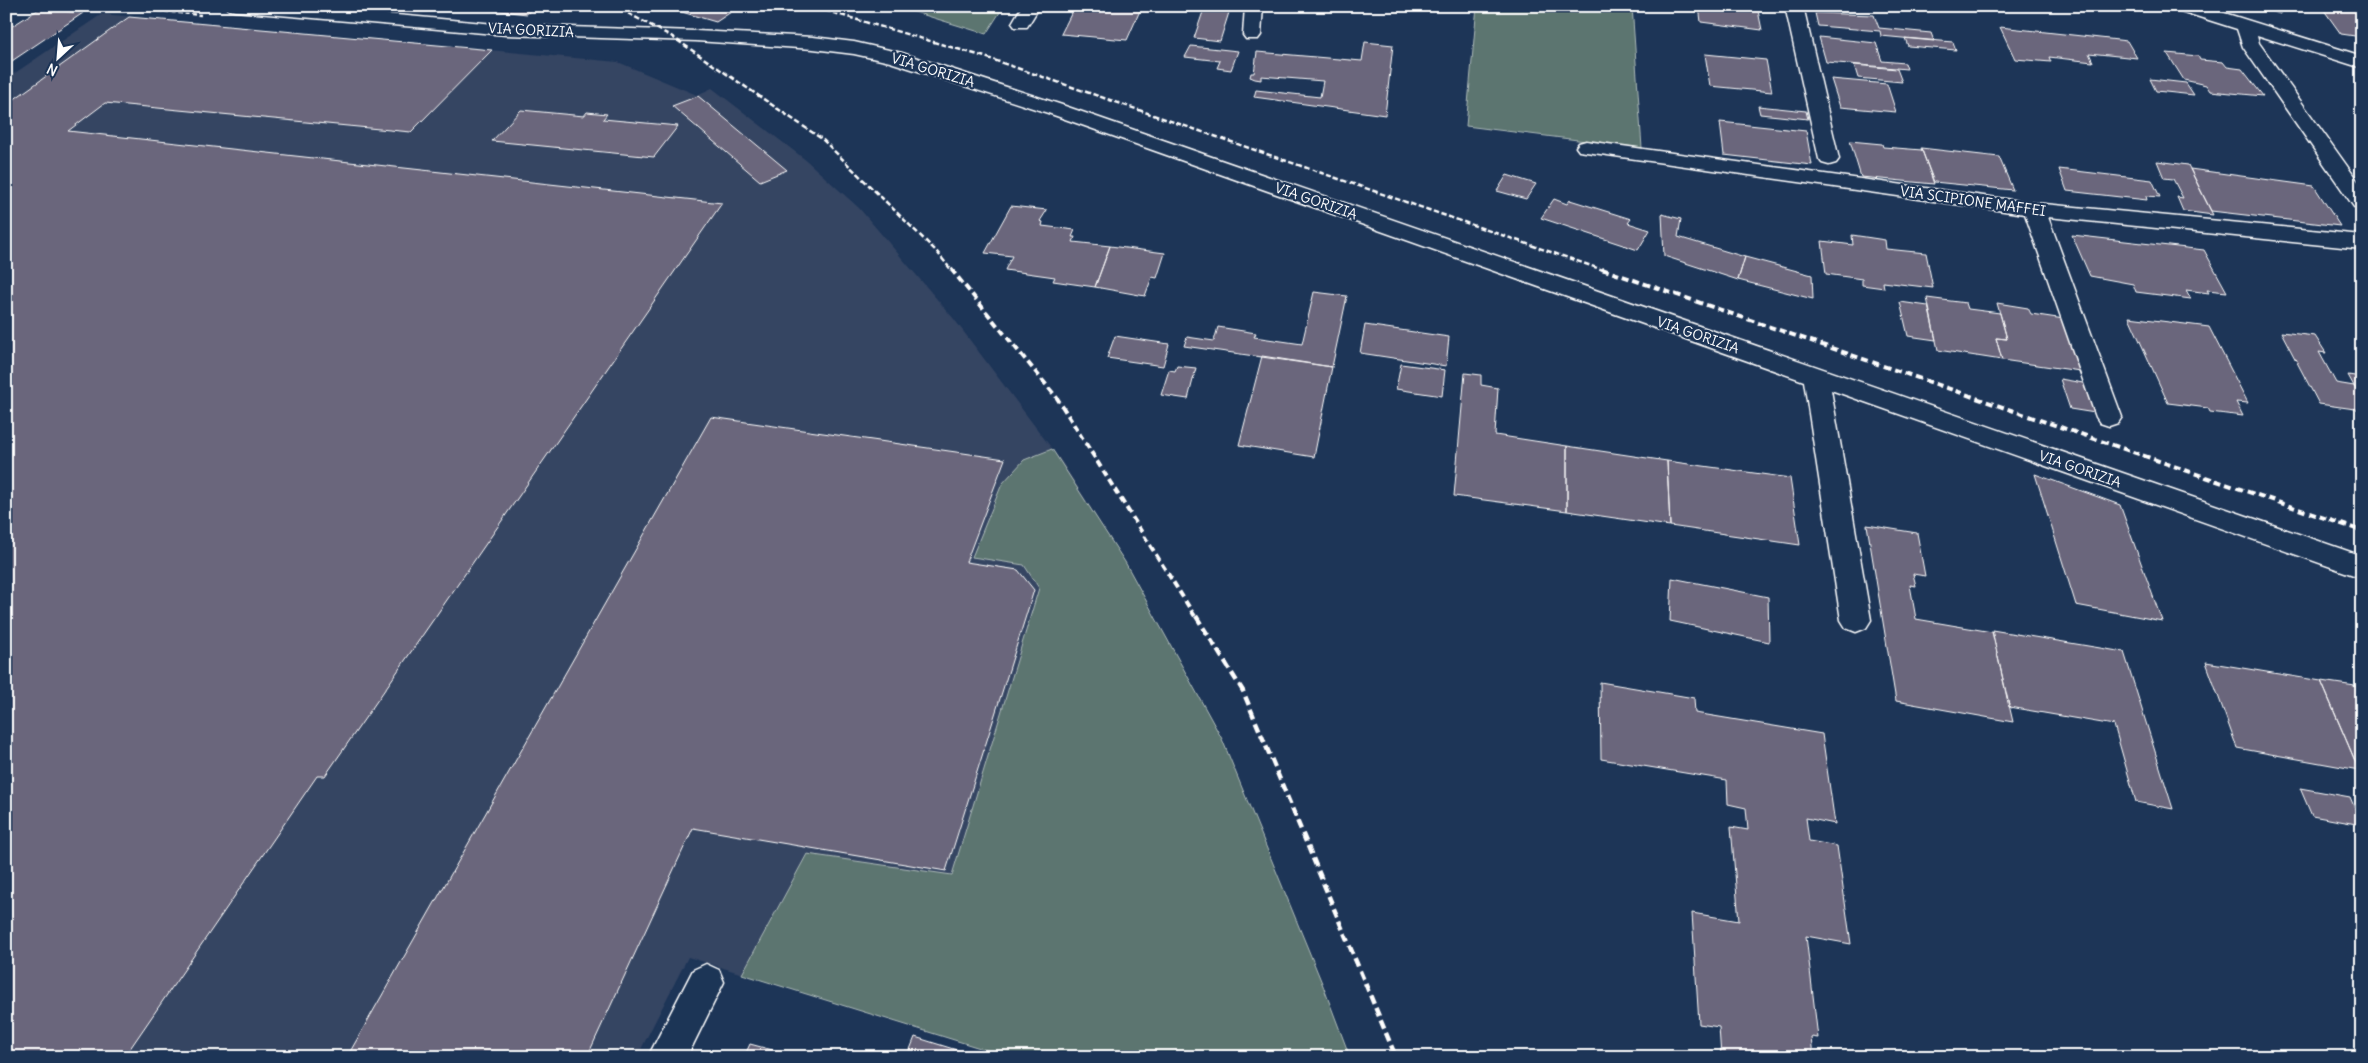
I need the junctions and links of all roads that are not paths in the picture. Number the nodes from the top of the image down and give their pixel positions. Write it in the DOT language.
graph roads {
  1 [pos="234,6"];
  2 [pos="1031,6"];
  3 [pos="1254,6"];
  4 [pos="1794,6"];
  5 [pos="2183,6"];
  6 [pos="1021,23"];
  7 [pos="2244,25"];
  8 [pos="1252,35"];
  9 [pos="2362,62"];
  10 [pos="1586,147"];
  11 [pos="1829,159"];
  12 [pos="2362,202"];
  13 [pos="2034,209"];
  14 [pos="2362,242"];
  15 [pos="1816,377"];
  16 [pos="2109,417"];
  17 [pos="2362,567"];
  18 [pos="1856,620"];
  19 [pos="706,982"];
  20 [pos="667,1057"];
  1 -- 15 [label="street, VIA GORIZIA"];
  2 -- 6 [label="street"];
  3 -- 8 [label="street"];
  4 -- 11 [label="street"];
  5 -- 7 [label="street"];
  7 -- 9 [label="street"];
  7 -- 12 [label="street"];
  10 -- 13 [label="street, VIA SCIPIONE MAFFEI"];
  13 -- 14 [label="street, VIA SCIPIONE MAFFEI"];
  13 -- 16 [label="street"];
  15 -- 17 [label="street, VIA GORIZIA"];
  15 -- 18 [label="street"];
  19 -- 20 [label="street"];
}
